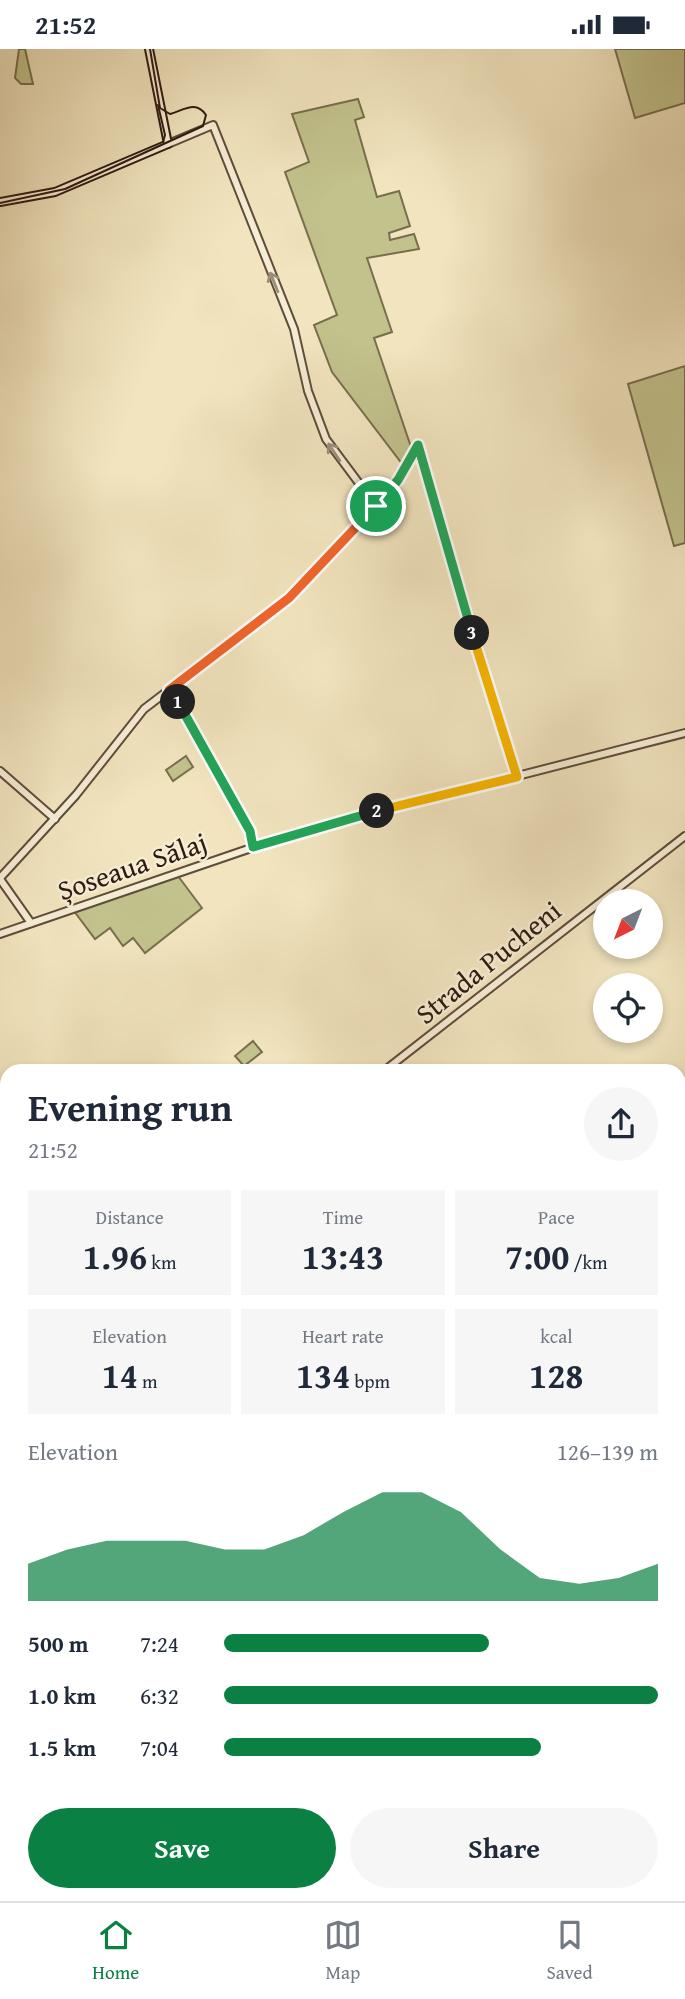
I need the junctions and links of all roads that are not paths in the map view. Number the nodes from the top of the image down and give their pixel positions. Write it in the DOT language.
graph roads {
  1 [pos="149,49"];
  2 [pos="164,131"];
  3 [pos="168,144"];
  4 [pos="159,145"];
  5 [pos="0,202"];
  6 [pos="376,506"];
  7 [pos="169,690"];
  8 [pos="685,733"];
  9 [pos="0,771"];
  10 [pos="517,777"];
  11 [pos="55,819"];
  12 [pos="685,836"];
  13 [pos="253,847"];
  14 [pos="0,879"];
  15 [pos="32,923"];
  16 [pos="0,934"];
  17 [pos="393,1064"];
  1 -- 2 [label="street"];
  2 -- 3 [label="street"];
  2 -- 4 [label="street"];
  3 -- 4 [label="street"];
  6 -- 3 [label="street, one-way"];
  4 -- 5 [label="street"];
  6 -- 7 [label="street"];
  6 -- 10 [label="street"];
  7 -- 11 [label="street"];
  7 -- 13 [label="street"];
  8 -- 10 [label="street, Șoseaua Sălaj"];
  9 -- 11 [label="street"];
  10 -- 13 [label="street, Șoseaua Sălaj"];
  11 -- 14 [label="street"];
  12 -- 17 [label="street, Strada Pucheni"];
  13 -- 15 [label="street, Șoseaua Sălaj"];
  14 -- 15 [label="street"];
  15 -- 16 [label="street, Șoseaua Sălaj"];
}
